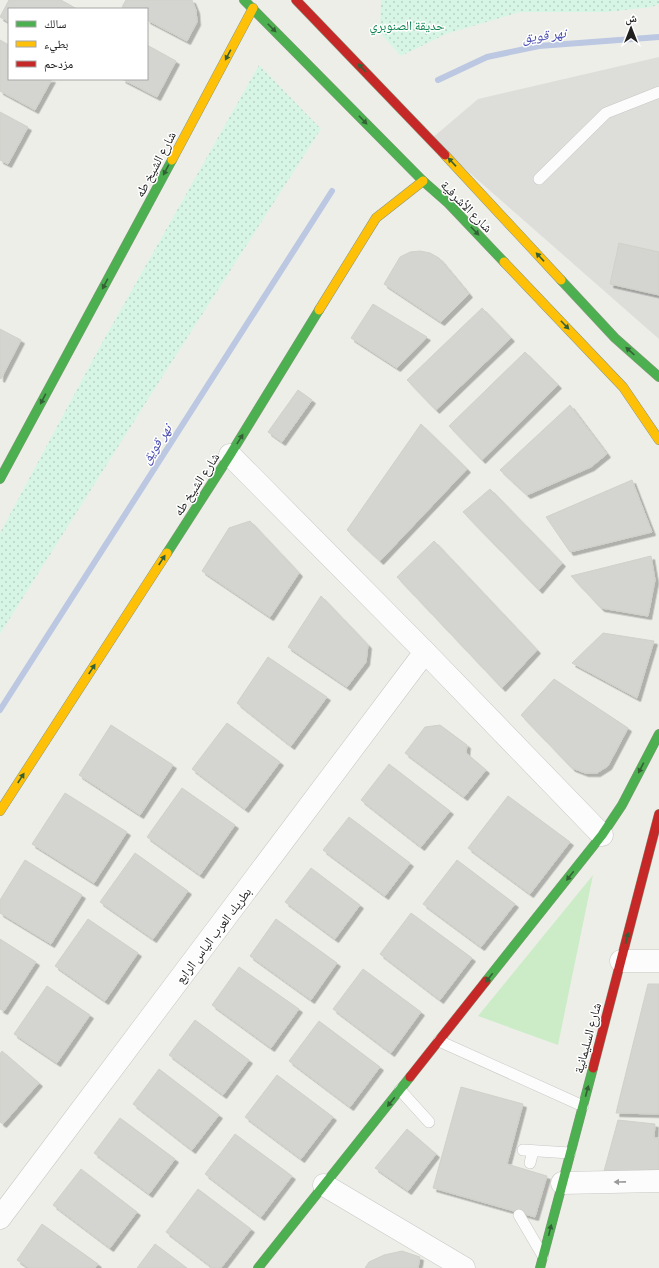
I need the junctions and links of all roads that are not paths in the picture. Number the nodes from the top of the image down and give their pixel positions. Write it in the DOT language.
graph roads {
  1 [pos="244,0"];
  2 [pos="296,0"];
  3 [pos="253,8"];
  4 [pos="659,92"];
  5 [pos="539,179"];
  6 [pos="423,181"];
  7 [pos="659,377"];
  8 [pos="659,440"];
  9 [pos="230,455"];
  10 [pos="0,479"];
  11 [pos="425,652"];
  12 [pos="659,734"];
  13 [pos="0,811"];
  14 [pos="659,814"];
  15 [pos="602,835"];
  16 [pos="621,961"];
  17 [pos="659,961"];
  18 [pos="439,1041"];
  19 [pos="400,1090"];
  20 [pos="583,1106"];
  21 [pos="429,1122"];
  22 [pos="570,1153"];
  23 [pos="530,1163"];
  24 [pos="659,1181"];
  25 [pos="562,1183"];
  26 [pos="324,1185"];
  27 [pos="518,1215"];
  28 [pos="0,1218"];
  29 [pos="543,1256"];
  30 [pos="258,1268"];
  31 [pos="464,1268"];
  32 [pos="540,1268"];
  1 -- 3 [label="main road, شارع الأشرفية"];
  7 -- 2 [label="main road, شارع الأشرفية, one-way"];
  3 -- 6 [label="main road, شارع الأشرفية, one-way"];
  3 -- 10 [label="main road, شارع الشيخ طه, one-way"];
  4 -- 5 [label="lane"];
  6 -- 8 [label="main road, شارع الأشرفية, one-way"];
  9 -- 6 [label="main road, شارع الشيخ طه, one-way"];
  9 -- 11 [label="street"];
  13 -- 9 [label="main road, شارع الشيخ طه, one-way"];
  11 -- 15 [label="street"];
  11 -- 28 [label="street, بطريك العرب الياس الرابع"];
  12 -- 15 [label="main road, one-way"];
  16 -- 14 [label="main road, شارع السليمانية, one-way"];
  15 -- 18 [label="main road, one-way"];
  16 -- 17 [label="street"];
  20 -- 16 [label="main road, شارع السليمانية, one-way"];
  18 -- 19 [label="main road"];
  18 -- 20 [label="lane"];
  19 -- 21 [label="lane"];
  19 -- 26 [label="main road, one-way"];
  20 -- 22 [label="main road, شارع السليمانية"];
  22 -- 23 [label="lane"];
  22 -- 25 [label="main road, شارع السليمانية"];
  24 -- 25 [label="street, one-way"];
  29 -- 25 [label="main road, شارع السليمانية, one-way"];
  26 -- 30 [label="main road"];
  26 -- 31 [label="street"];
  27 -- 29 [label="lane"];
  29 -- 32 [label="main road, شارع السليمانية"];
}
